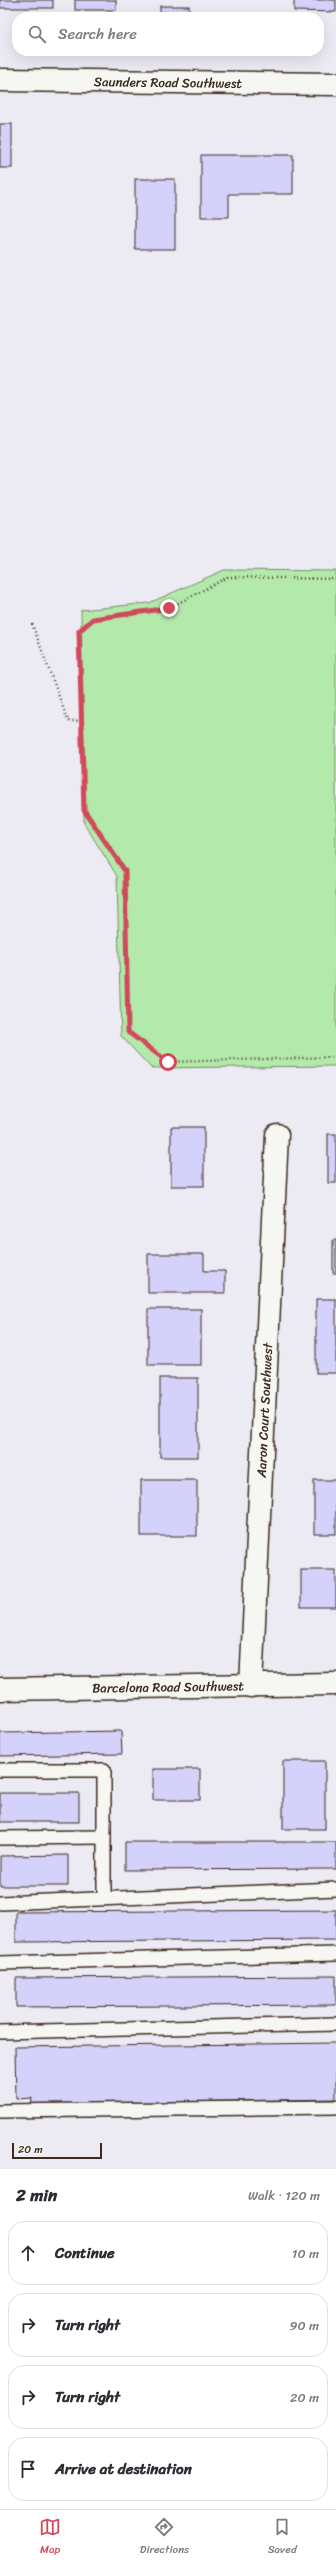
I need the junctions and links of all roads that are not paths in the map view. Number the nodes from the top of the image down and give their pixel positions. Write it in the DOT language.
graph roads {
  1 [pos="0,80"];
  2 [pos="336,84"];
  3 [pos="277,1135"];
  4 [pos="336,1684"];
  5 [pos="251,1686"];
  6 [pos="0,1689"];
  7 [pos="0,1770"];
  8 [pos="104,1837"];
  9 [pos="0,1838"];
  10 [pos="336,1889"];
  11 [pos="104,1898"];
  12 [pos="0,1903"];
  13 [pos="336,1954"];
  14 [pos="0,1963"];
  15 [pos="336,2024"];
  16 [pos="0,2032"];
  17 [pos="336,2107"];
  18 [pos="0,2111"];
  1 -- 2 [label="street, Saunders Road Southwest"];
  3 -- 5 [label="street, Aaron Court Southwest"];
  4 -- 5 [label="street, Barcelona Road Southwest"];
  5 -- 6 [label="street, Barcelona Road Southwest"];
  7 -- 8 [label="lane"];
  8 -- 9 [label="lane"];
  8 -- 11 [label="lane"];
  10 -- 11 [label="lane"];
  11 -- 12 [label="lane"];
  13 -- 14 [label="lane"];
  15 -- 16 [label="lane"];
  17 -- 18 [label="lane"];
}
